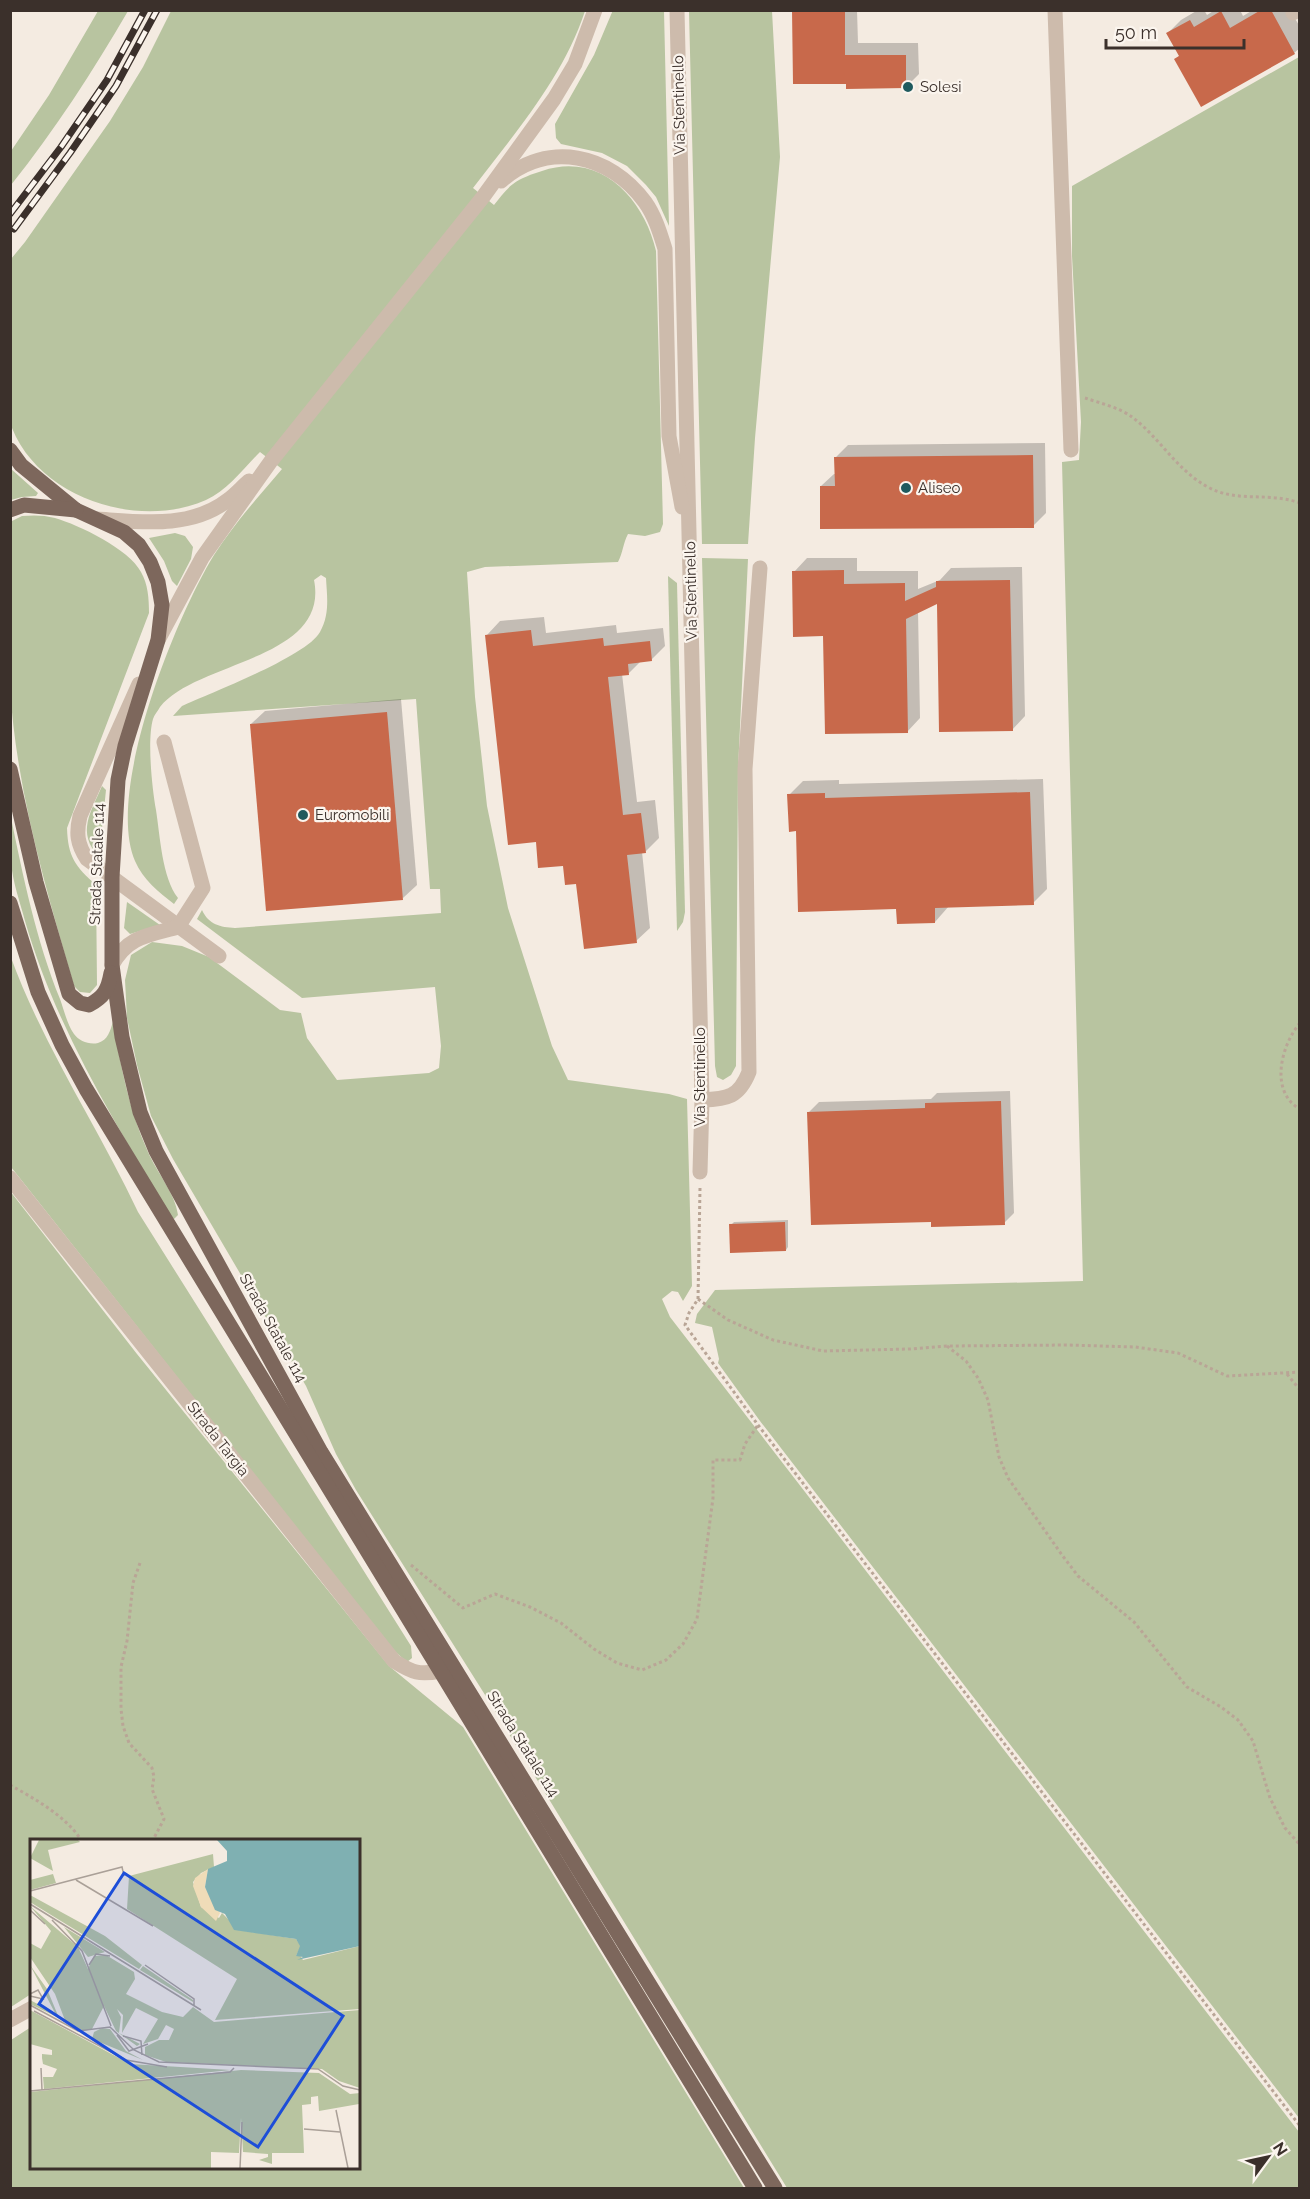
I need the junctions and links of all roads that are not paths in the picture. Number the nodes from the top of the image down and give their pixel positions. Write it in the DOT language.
graph roads {
  1 [pos="595,10"];
  2 [pos="677,10"];
  3 [pos="1055,10"];
  4 [pos="483,197"];
  5 [pos="10,450"];
  6 [pos="1071,450"];
  7 [pos="271,460"];
  8 [pos="10,510"];
  9 [pos="76,510"];
  10 [pos="97,519"];
  11 [pos="691,557"];
  12 [pos="760,568"];
  13 [pos="158,640"];
  14 [pos="153,655"];
  15 [pos="164,742"];
  16 [pos="10,769"];
  17 [pos="112,877"];
  18 [pos="10,903"];
  19 [pos="178,927"];
  20 [pos="219,956"];
  21 [pos="112,965"];
  22 [pos="702,1100"];
  23 [pos="700,1172"];
  24 [pos="10,1178"];
  25 [pos="441,1671"];
  26 [pos="30,2009"];
  27 [pos="10,2020"];
  28 [pos="754,2188"];
  29 [pos="775,2188"];
  1 -- 4 [label="street"];
  2 -- 11 [label="street, Via Stentinello"];
  3 -- 6 [label="street"];
  4 -- 7 [label="street"];
  4 -- 11 [label="street"];
  5 -- 9 [label="main road, Strada Statale 114"];
  7 -- 10 [label="street"];
  7 -- 13 [label="street"];
  8 -- 9 [label="main road"];
  9 -- 10 [label="main road, Strada Statale 114"];
  10 -- 13 [label="main road, Strada Statale 114"];
  11 -- 22 [label="street, Via Stentinello"];
  12 -- 22 [label="street"];
  13 -- 14 [label="main road, Strada Statale 114"];
  14 -- 17 [label="main road, Strada Statale 114"];
  14 -- 17 [label="street"];
  15 -- 19 [label="street"];
  16 -- 21 [label="main road"];
  17 -- 19 [label="street"];
  17 -- 21 [label="main road, Strada Statale 114"];
  18 -- 25 [label="main road, Strada Statale 114"];
  19 -- 20 [label="street"];
  19 -- 21 [label="street"];
  21 -- 29 [label="main road, Strada Statale 114"];
  22 -- 23 [label="street, Via Stentinello"];
  24 -- 25 [label="street, Strada Targia"];
  25 -- 28 [label="main road, Strada Statale 114"];
  26 -- 27 [label="street"];
}
